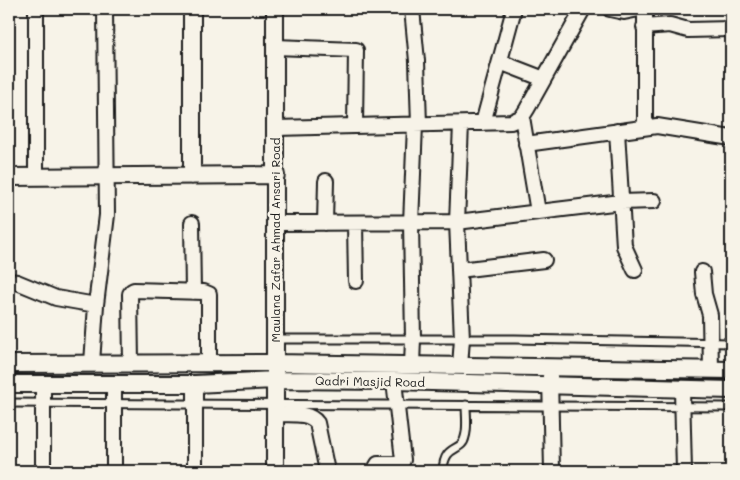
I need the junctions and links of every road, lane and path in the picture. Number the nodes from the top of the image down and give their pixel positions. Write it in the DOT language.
graph roads {
  1 [pos="36,9"];
  2 [pos="105,9"];
  3 [pos="192,9"];
  4 [pos="275,9"];
  5 [pos="412,9"];
  6 [pos="514,9"];
  7 [pos="583,9"];
  8 [pos="610,9"];
  9 [pos="639,9"];
  10 [pos="645,9"];
  11 [pos="644,27"];
  12 [pos="731,29"];
  13 [pos="275,47"];
  14 [pos="500,62"];
  15 [pos="544,79"];
  16 [pos="522,117"];
  17 [pos="483,123"];
  18 [pos="461,124"];
  19 [pos="417,125"];
  20 [pos="355,126"];
  21 [pos="645,127"];
  22 [pos="276,128"];
  23 [pos="617,131"];
  24 [pos="731,138"];
  25 [pos="526,144"];
  26 [pos="276,175"];
  27 [pos="107,176"];
  28 [pos="192,176"];
  29 [pos="9,177"];
  30 [pos="36,177"];
  31 [pos="326,181"];
  32 [pos="654,201"];
  33 [pos="621,202"];
  34 [pos="538,212"];
  35 [pos="457,222"];
  36 [pos="192,223"];
  37 [pos="275,223"];
  38 [pos="326,223"];
  39 [pos="356,223"];
  40 [pos="411,223"];
  41 [pos="544,260"];
  42 [pos="459,270"];
  43 [pos="635,270"];
  44 [pos="702,272"];
  45 [pos="9,281"];
  46 [pos="356,281"];
  47 [pos="193,292"];
  48 [pos="96,305"];
  49 [pos="275,339"];
  50 [pos="413,339"];
  51 [pos="462,339"];
  52 [pos="731,342"];
  53 [pos="711,343"];
  54 [pos="92,363"];
  55 [pos="132,363"];
  56 [pos="208,363"];
  57 [pos="275,363"];
  58 [pos="9,364"];
  59 [pos="412,365"];
  60 [pos="460,366"];
  61 [pos="550,368"];
  62 [pos="711,370"];
  63 [pos="731,370"];
  64 [pos="275,380"];
  65 [pos="394,381"];
  66 [pos="9,384"];
  67 [pos="43,384"];
  68 [pos="114,384"];
  69 [pos="195,384"];
  70 [pos="550,385"];
  71 [pos="682,390"];
  72 [pos="731,390"];
  73 [pos="9,403"];
  74 [pos="43,404"];
  75 [pos="114,404"];
  76 [pos="195,404"];
  77 [pos="397,405"];
  78 [pos="466,405"];
  79 [pos="550,406"];
  80 [pos="682,407"];
  81 [pos="731,407"];
  82 [pos="275,410"];
  83 [pos="43,471"];
  84 [pos="114,471"];
  85 [pos="195,471"];
  86 [pos="275,471"];
  87 [pos="327,471"];
  88 [pos="374,471"];
  89 [pos="443,471"];
  90 [pos="552,471"];
  91 [pos="684,471"];
  1 -- 30 [label="street"];
  2 -- 27 [label="street"];
  3 -- 28 [label="street"];
  4 -- 13 [label="street, Maulana Zafar Ahmad Ansari Road"];
  5 -- 19 [label="street"];
  6 -- 14 [label="street"];
  7 -- 15 [label="street"];
  8 -- 9 [label="street"];
  10 -- 11 [label="street"];
  11 -- 12 [label="street"];
  11 -- 21 [label="street"];
  13 -- 20 [label="street"];
  13 -- 22 [label="street, Maulana Zafar Ahmad Ansari Road"];
  14 -- 15 [label="street"];
  14 -- 17 [label="street"];
  15 -- 16 [label="street"];
  16 -- 17 [label="street"];
  16 -- 25 [label="street"];
  17 -- 18 [label="street"];
  18 -- 19 [label="street"];
  18 -- 35 [label="street"];
  19 -- 20 [label="street"];
  19 -- 40 [label="street"];
  20 -- 22 [label="street"];
  21 -- 23 [label="street"];
  21 -- 24 [label="street"];
  22 -- 26 [label="street, Maulana Zafar Ahmad Ansari Road"];
  23 -- 25 [label="street"];
  23 -- 33 [label="street"];
  25 -- 34 [label="street"];
  26 -- 28 [label="street"];
  26 -- 37 [label="street, Maulana Zafar Ahmad Ansari Road"];
  27 -- 28 [label="street"];
  27 -- 30 [label="street"];
  27 -- 48 [label="street"];
  29 -- 30 [label="street"];
  31 -- 38 [label="street"];
  32 -- 33 [label="street"];
  33 -- 34 [label="street"];
  33 -- 43 [label="street"];
  34 -- 35 [label="street"];
  35 -- 40 [label="street"];
  35 -- 42 [label="street"];
  36 -- 47 [label="street"];
  37 -- 38 [label="street"];
  37 -- 49 [label="street, Maulana Zafar Ahmad Ansari Road"];
  38 -- 39 [label="street"];
  39 -- 40 [label="street"];
  39 -- 46 [label="street"];
  40 -- 50 [label="street"];
  41 -- 42 [label="street"];
  42 -- 51 [label="street"];
  44 -- 53 [label="street"];
  45 -- 48 [label="street"];
  47 -- 55 [label="street"];
  47 -- 56 [label="street"];
  48 -- 54 [label="street"];
  49 -- 50 [label="lane"];
  49 -- 57 [label="street, Maulana Zafar Ahmad Ansari Road"];
  50 -- 51 [label="lane"];
  50 -- 59 [label="street"];
  51 -- 53 [label="lane"];
  51 -- 60 [label="street"];
  52 -- 53 [label="lane"];
  53 -- 62 [label="street"];
  54 -- 55 [label="street, Qadri Masjid Road"];
  54 -- 58 [label="street, Qadri Masjid Road"];
  55 -- 56 [label="street, Qadri Masjid Road"];
  56 -- 57 [label="street, Qadri Masjid Road"];
  57 -- 59 [label="street, Qadri Masjid Road"];
  57 -- 64 [label="street, Maulana Zafar Ahmad Ansari Road"];
  59 -- 60 [label="street, Qadri Masjid Road"];
  60 -- 61 [label="street, Qadri Masjid Road"];
  61 -- 62 [label="street, Qadri Masjid Road"];
  61 -- 70 [label="street"];
  62 -- 63 [label="street, Qadri Masjid Road"];
  63 -- 72 [label="street"];
  64 -- 65 [label="street, Qadri Masjid Road"];
  64 -- 69 [label="street, Qadri Masjid Road"];
  64 -- 82 [label="street, Maulana Zafar Ahmad Ansari Road"];
  65 -- 70 [label="street, Qadri Masjid Road"];
  65 -- 77 [label="street"];
  66 -- 67 [label="street, Qadri Masjid Road"];
  67 -- 68 [label="street, Qadri Masjid Road"];
  67 -- 74 [label="street"];
  68 -- 69 [label="street, Qadri Masjid Road"];
  68 -- 75 [label="street"];
  69 -- 76 [label="street"];
  70 -- 71 [label="street, Qadri Masjid Road"];
  70 -- 79 [label="street"];
  71 -- 72 [label="street, Qadri Masjid Road"];
  71 -- 80 [label="street"];
  73 -- 74 [label="lane"];
  74 -- 75 [label="lane"];
  74 -- 83 [label="street"];
  75 -- 76 [label="lane"];
  75 -- 84 [label="street"];
  76 -- 82 [label="lane"];
  76 -- 85 [label="street"];
  77 -- 78 [label="lane"];
  77 -- 82 [label="lane"];
  77 -- 88 [label="street"];
  78 -- 79 [label="lane"];
  78 -- 89 [label="lane"];
  79 -- 80 [label="lane"];
  79 -- 90 [label="street"];
  80 -- 81 [label="lane"];
  80 -- 91 [label="street"];
  82 -- 86 [label="street, Maulana Zafar Ahmad Ansari Road"];
  82 -- 87 [label="street"];
}
